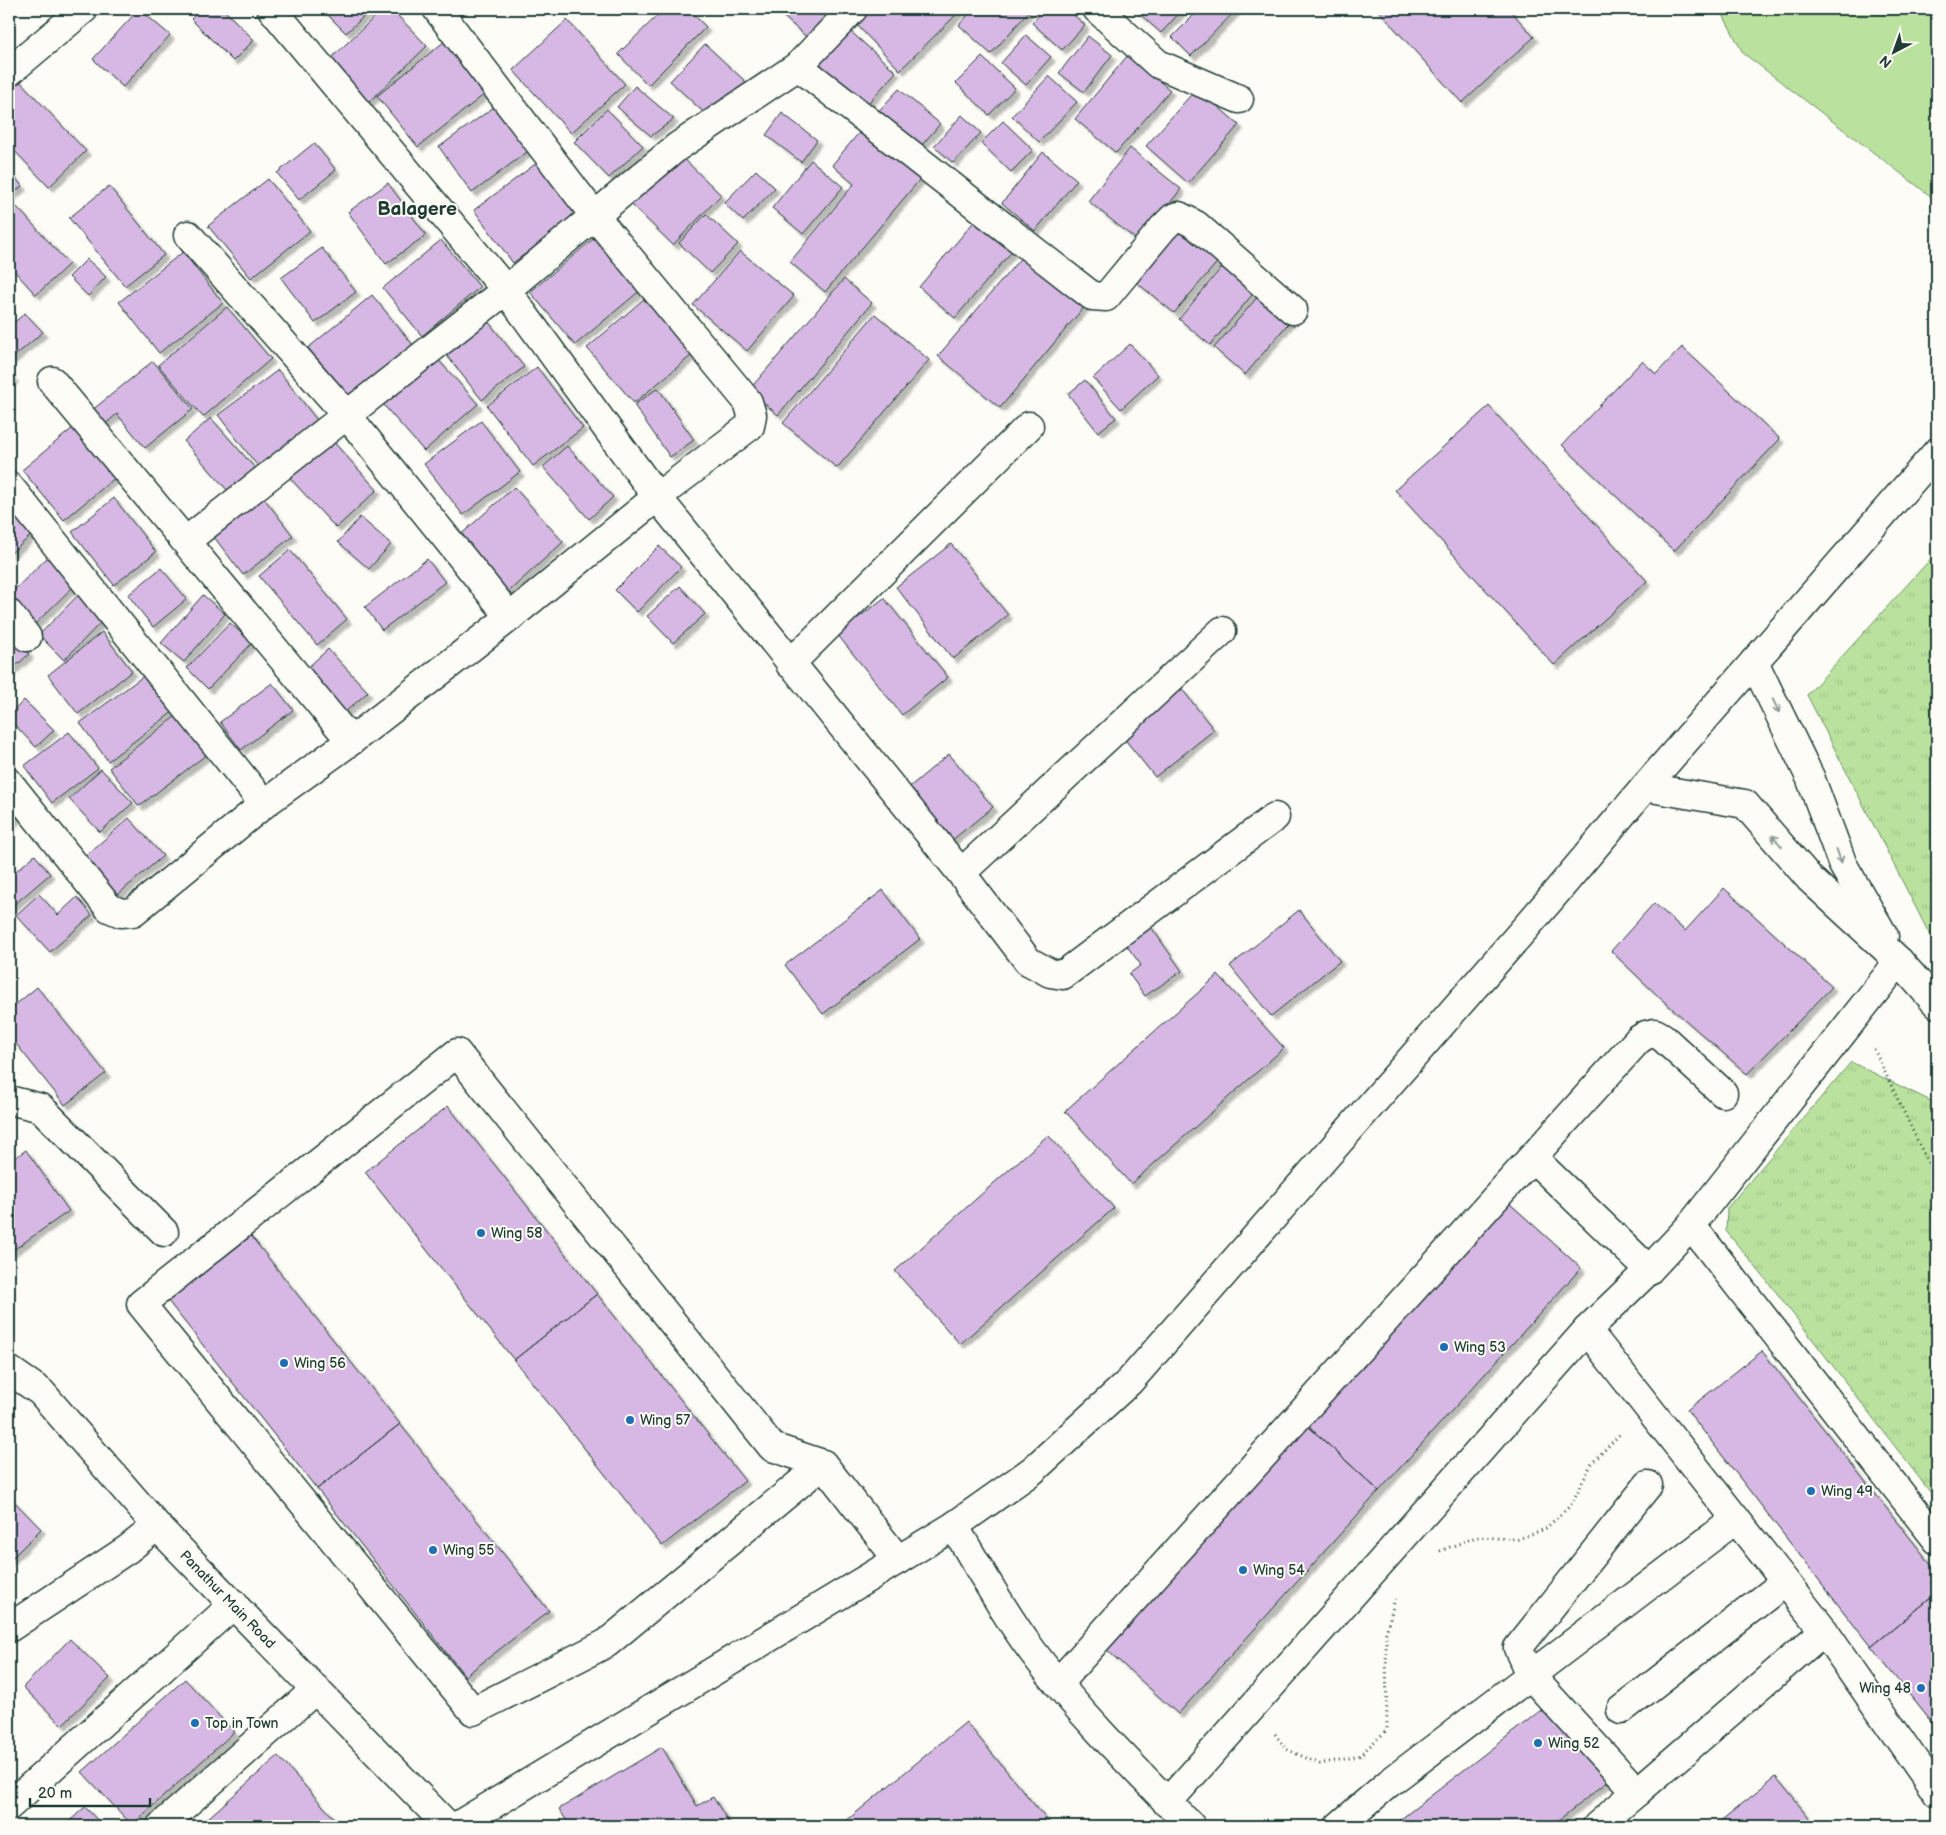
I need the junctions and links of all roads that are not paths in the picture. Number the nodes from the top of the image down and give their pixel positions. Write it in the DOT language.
graph roads {
  1 [pos="84,9"];
  2 [pos="272,9"];
  3 [pos="438,9"];
  4 [pos="853,9"];
  5 [pos="1097,9"];
  6 [pos="798,66"];
  7 [pos="9,72"];
  8 [pos="1239,99"];
  9 [pos="594,215"];
  10 [pos="188,235"];
  11 [pos="506,290"];
  12 [pos="1293,310"];
  13 [pos="52,380"];
  14 [pos="346,414"];
  15 [pos="1029,426"];
  16 [pos="1937,452"];
  17 [pos="9,486"];
  18 [pos="657,497"];
  19 [pos="186,540"];
  20 [pos="9,614"];
  21 [pos="510,617"];
  22 [pos="1222,632"];
  23 [pos="27,637"];
  24 [pos="1754,662"];
  25 [pos="790,664"];
  26 [pos="351,741"];
  27 [pos="9,783"];
  28 [pos="1645,787"];
  29 [pos="264,804"];
  30 [pos="1275,816"];
  31 [pos="961,873"];
  32 [pos="1899,961"];
  33 [pos="1937,1004"];
  34 [pos="1723,1093"];
  35 [pos="9,1100"];
  36 [pos="1532,1158"];
  37 [pos="1691,1224"];
  38 [pos="164,1232"];
  39 [pos="1649,1270"];
  40 [pos="1587,1330"];
  41 [pos="9,1370"];
  42 [pos="823,1464"];
  43 [pos="1648,1485"];
  44 [pos="1736,1519"];
  45 [pos="158,1526"];
  46 [pos="954,1526"];
  47 [pos="1937,1540"];
  48 [pos="898,1560"];
  49 [pos="1785,1582"];
  50 [pos="234,1604"];
  51 [pos="9,1628"];
  52 [pos="1824,1632"];
  53 [pos="1530,1675"];
  54 [pos="1058,1683"];
  55 [pos="316,1688"];
  56 [pos="1621,1710"];
  57 [pos="1637,1792"];
  58 [pos="1937,1793"];
  59 [pos="1167,1802"];
  60 [pos="9,1806"];
  61 [pos="161,1826"];
  62 [pos="448,1826"];
  63 [pos="457,1826"];
  64 [pos="1191,1826"];
  65 [pos="1339,1826"];
  66 [pos="1597,1826"];
  1 -- 7 [label="street"];
  2 -- 11 [label="street"];
  3 -- 9 [label="street"];
  4 -- 6 [label="street"];
  5 -- 8 [label="street"];
  6 -- 9 [label="street"];
  6 -- 12 [label="street"];
  9 -- 11 [label="street"];
  9 -- 18 [label="street"];
  10 -- 14 [label="street"];
  11 -- 14 [label="street"];
  11 -- 18 [label="street"];
  13 -- 19 [label="street"];
  14 -- 19 [label="street"];
  14 -- 21 [label="street"];
  15 -- 25 [label="street"];
  16 -- 24 [label="street"];
  17 -- 29 [label="street"];
  18 -- 21 [label="street"];
  18 -- 25 [label="street"];
  19 -- 26 [label="street"];
  20 -- 23 [label="street"];
  21 -- 26 [label="street"];
  22 -- 31 [label="street"];
  24 -- 28 [label="street"];
  24 -- 32 [label="street, one-way"];
  25 -- 31 [label="street"];
  26 -- 29 [label="street"];
  27 -- 29 [label="street"];
  32 -- 28 [label="street, one-way"];
  28 -- 46 [label="street"];
  30 -- 31 [label="street"];
  32 -- 33 [label="street"];
  32 -- 37 [label="street"];
  34 -- 36 [label="street"];
  35 -- 38 [label="street"];
  36 -- 39 [label="street"];
  36 -- 54 [label="street"];
  37 -- 39 [label="street"];
  37 -- 47 [label="street"];
  39 -- 40 [label="street"];
  40 -- 44 [label="street"];
  40 -- 59 [label="street"];
  41 -- 45 [label="street, Panathur Main Road"];
  42 -- 42 [label="street"];
  42 -- 48 [label="street"];
  43 -- 53 [label="street"];
  44 -- 49 [label="street"];
  44 -- 53 [label="street"];
  45 -- 50 [label="street, Panathur Main Road"];
  45 -- 51 [label="street"];
  46 -- 48 [label="street"];
  46 -- 54 [label="street"];
  48 -- 63 [label="street"];
  49 -- 52 [label="street"];
  49 -- 56 [label="street"];
  50 -- 55 [label="street, Panathur Main Road"];
  50 -- 60 [label="street"];
  52 -- 57 [label="street"];
  52 -- 58 [label="street"];
  53 -- 57 [label="street"];
  53 -- 65 [label="street"];
  54 -- 59 [label="street"];
  55 -- 61 [label="street"];
  55 -- 62 [label="street, Panathur Main Road"];
  57 -- 66 [label="street"];
  59 -- 64 [label="street"];
}
